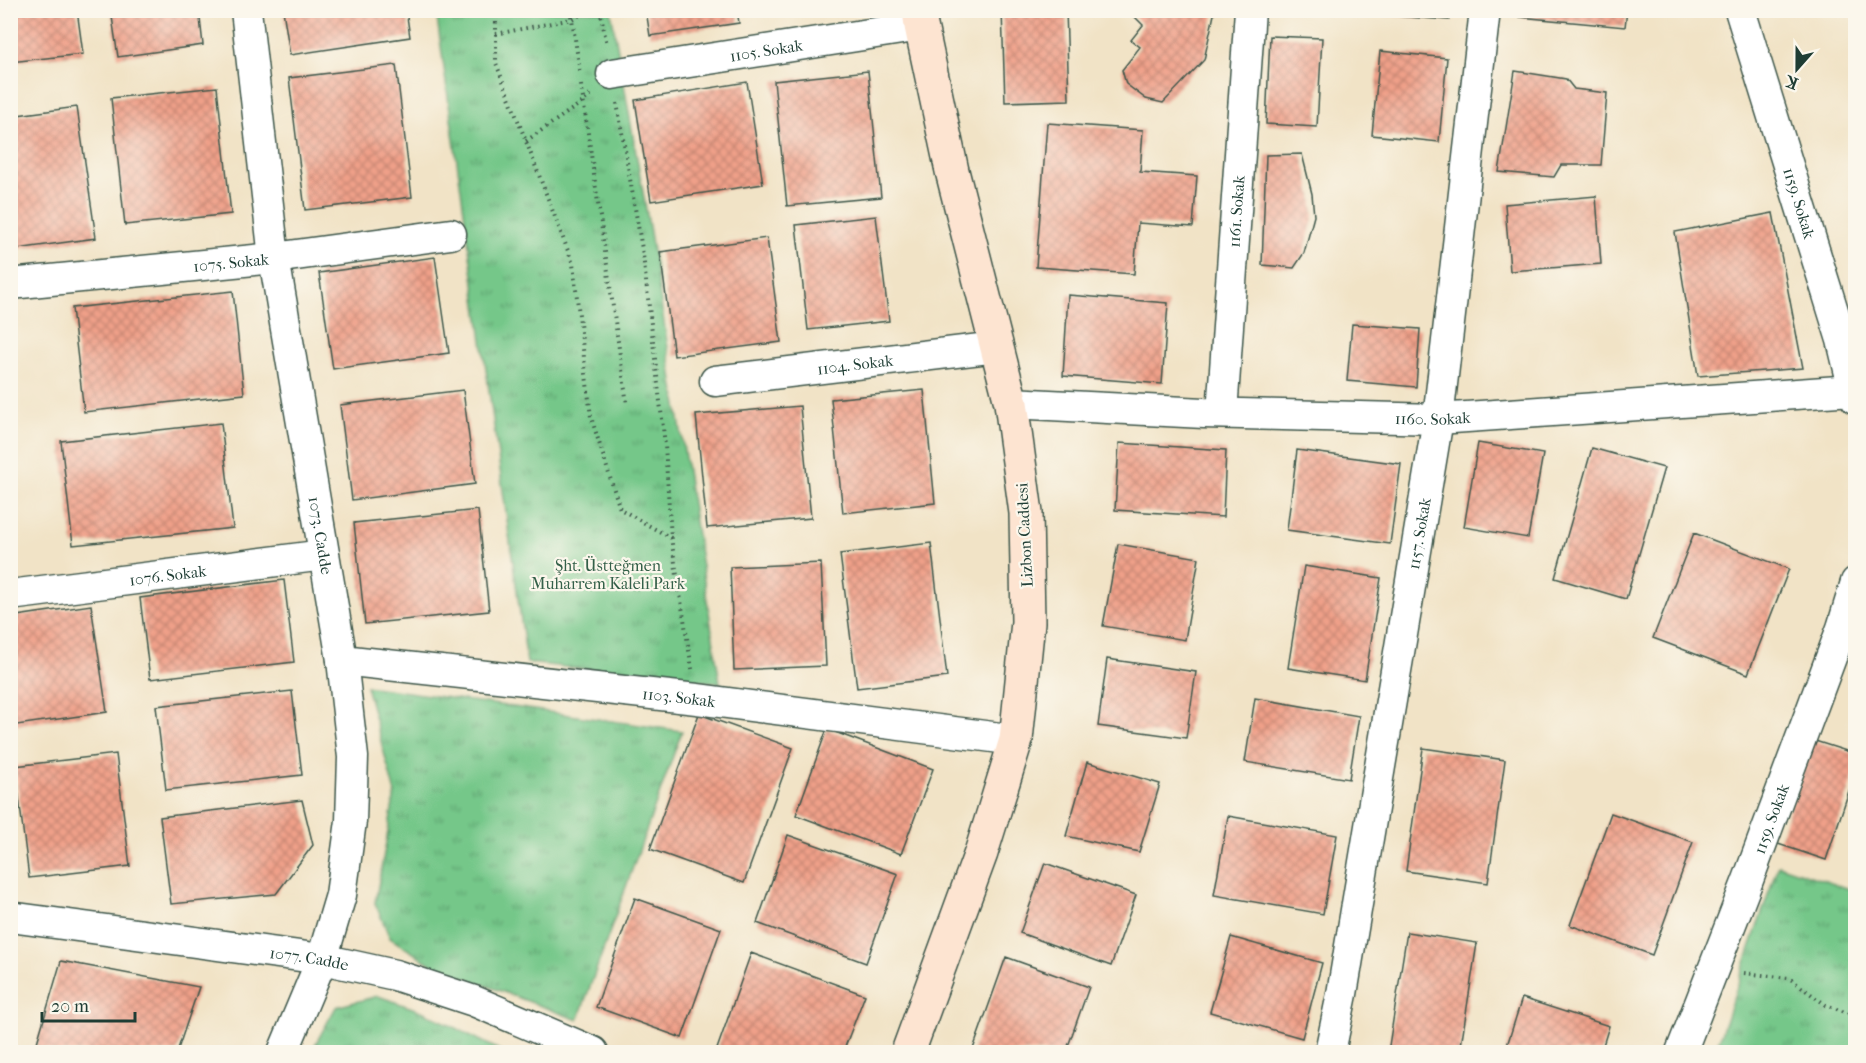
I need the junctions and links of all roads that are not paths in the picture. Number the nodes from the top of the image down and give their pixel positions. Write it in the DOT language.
graph roads {
  1 [pos="246,10"];
  2 [pos="1250,10"];
  3 [pos="1485,10"];
  4 [pos="1740,10"];
  5 [pos="920,18"];
  6 [pos="612,74"];
  7 [pos="451,234"];
  8 [pos="274,258"];
  9 [pos="10,284"];
  10 [pos="997,346"];
  11 [pos="715,381"];
  12 [pos="1854,394"];
  13 [pos="1011,403"];
  14 [pos="1222,413"];
  15 [pos="1438,419"];
  16 [pos="324,555"];
  17 [pos="1856,582"];
  18 [pos="10,595"];
  19 [pos="342,660"];
  20 [pos="1016,740"];
  21 [pos="10,917"];
  22 [pos="322,958"];
  23 [pos="283,1053"];
  24 [pos="593,1053"];
  25 [pos="909,1053"];
  26 [pos="1330,1053"];
  27 [pos="1681,1053"];
  1 -- 8 [label="street, 1073. Cadde"];
  2 -- 14 [label="street, 1161. Sokak"];
  3 -- 15 [label="street, 1157. Sokak"];
  4 -- 12 [label="street, 1159. Sokak"];
  5 -- 6 [label="street, 1105. Sokak"];
  5 -- 10 [label="main road, Lizbon Caddesi"];
  7 -- 8 [label="street, 1075. Sokak"];
  8 -- 9 [label="street, 1075. Sokak"];
  8 -- 16 [label="street, 1073. Cadde"];
  10 -- 11 [label="street, 1104. Sokak"];
  10 -- 13 [label="main road, Lizbon Caddesi"];
  12 -- 15 [label="street, 1160. Sokak"];
  13 -- 14 [label="street, 1160. Sokak"];
  13 -- 20 [label="main road, Lizbon Caddesi"];
  14 -- 15 [label="street, 1160. Sokak"];
  15 -- 26 [label="street, 1157. Sokak"];
  16 -- 18 [label="street, 1076. Sokak"];
  16 -- 19 [label="street, 1073. Cadde"];
  17 -- 27 [label="street, 1159. Sokak"];
  19 -- 20 [label="street, 1103. Sokak"];
  19 -- 22 [label="street, 1073. Cadde"];
  20 -- 25 [label="main road, Lizbon Caddesi"];
  21 -- 22 [label="street, 1077. Cadde"];
  22 -- 23 [label="street, 1073. Cadde"];
  22 -- 24 [label="street, 1077. Cadde"];
}
